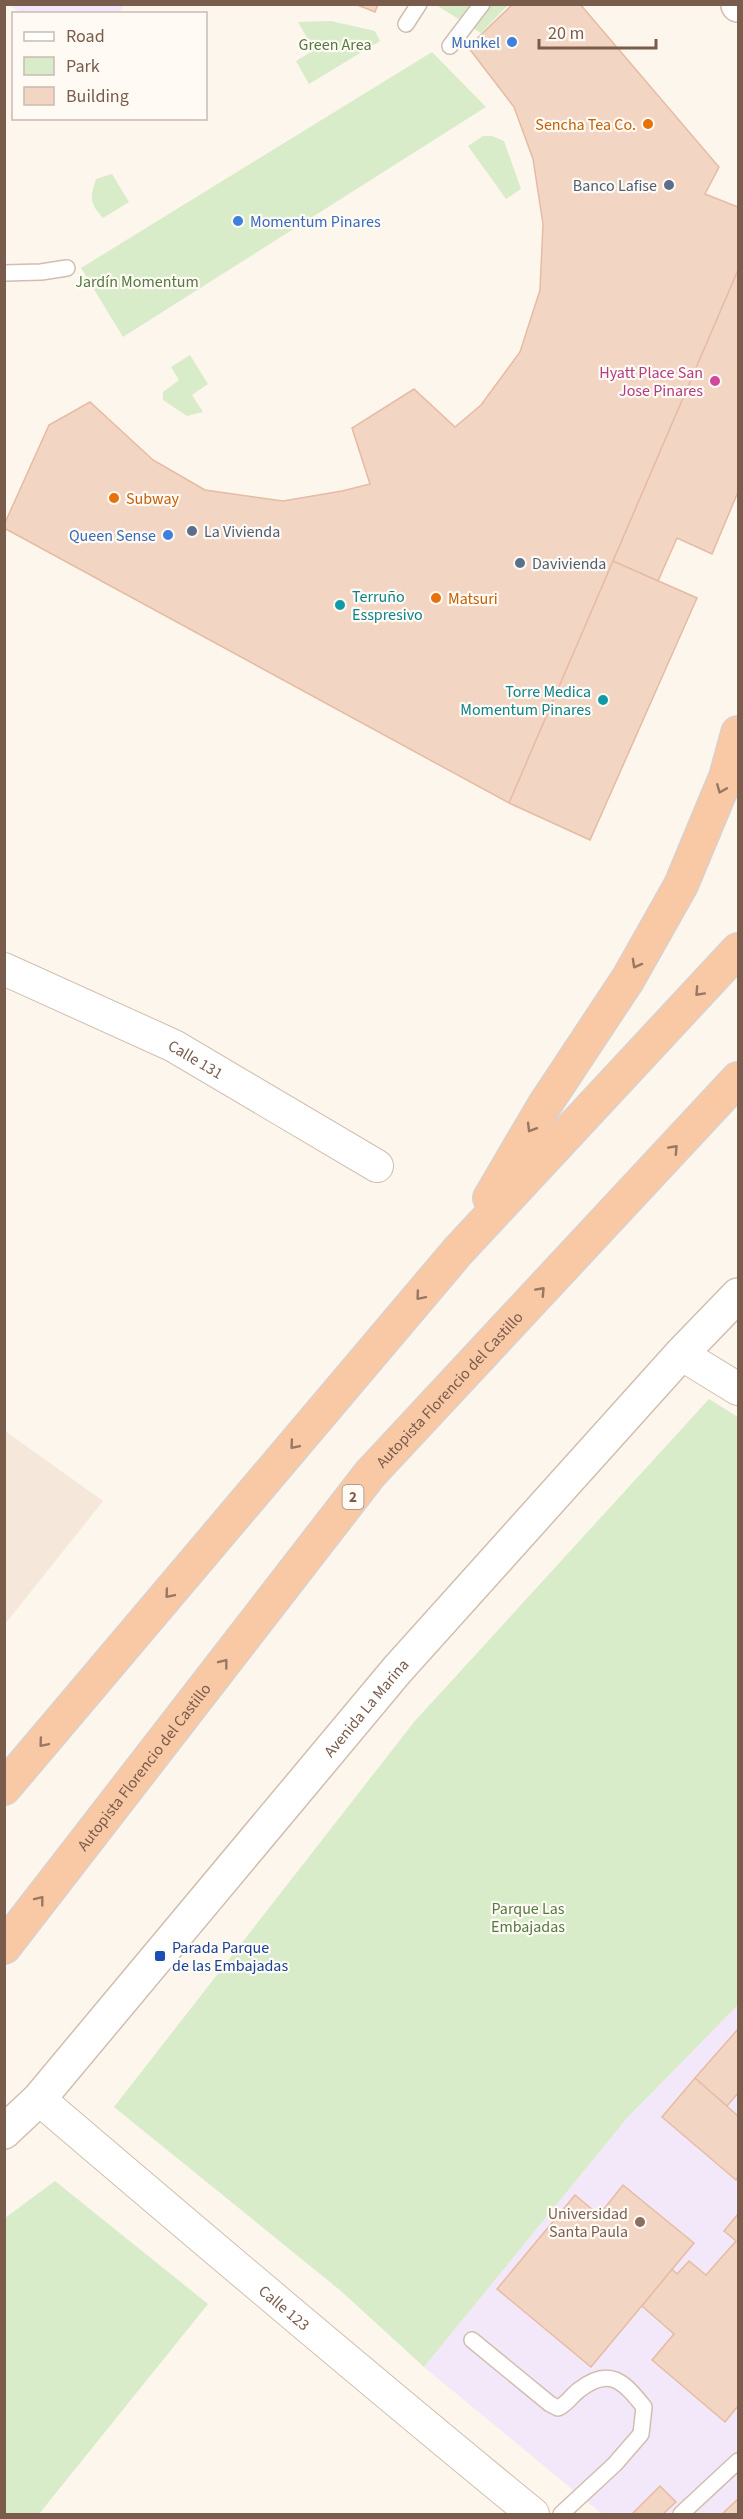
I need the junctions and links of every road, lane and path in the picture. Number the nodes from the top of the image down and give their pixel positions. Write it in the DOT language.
graph roads {
  1 [pos="418,4"];
  2 [pos="482,4"];
  3 [pos="406,24"];
  4 [pos="450,46"];
  5 [pos="67,268"];
  6 [pos="4,273"];
  7 [pos="738,733"];
  8 [pos="738,950"];
  9 [pos="4,969"];
  10 [pos="738,1079"];
  11 [pos="377,1166"];
  12 [pos="458,1251"];
  13 [pos="738,1295"];
  14 [pos="681,1354"];
  15 [pos="738,1389"];
  16 [pos="4,1788"];
  17 [pos="4,1947"];
  18 [pos="39,2099"];
  19 [pos="4,2132"];
  20 [pos="472,2340"];
  21 [pos="738,2461"];
  22 [pos="533,2514"];
  23 [pos="561,2514"];
  24 [pos="681,2514"];
  1 -- 3 [label="lane"];
  2 -- 4 [label="lane"];
  5 -- 6 [label="lane"];
  7 -- 12 [label="highway, one-way"];
  8 -- 12 [label="highway, one-way"];
  9 -- 11 [label="street, Calle 131"];
  17 -- 10 [label="highway, Autopista Florencio del Castillo / 2, one-way"];
  12 -- 16 [label="highway, one-way"];
  13 -- 14 [label="street, Avenida La Marina"];
  14 -- 15 [label="street"];
  14 -- 18 [label="street, Avenida La Marina"];
  18 -- 19 [label="street, Avenida La Marina"];
  18 -- 22 [label="street, Calle 123"];
  20 -- 23 [label="lane"];
  21 -- 24 [label="lane"];
}
